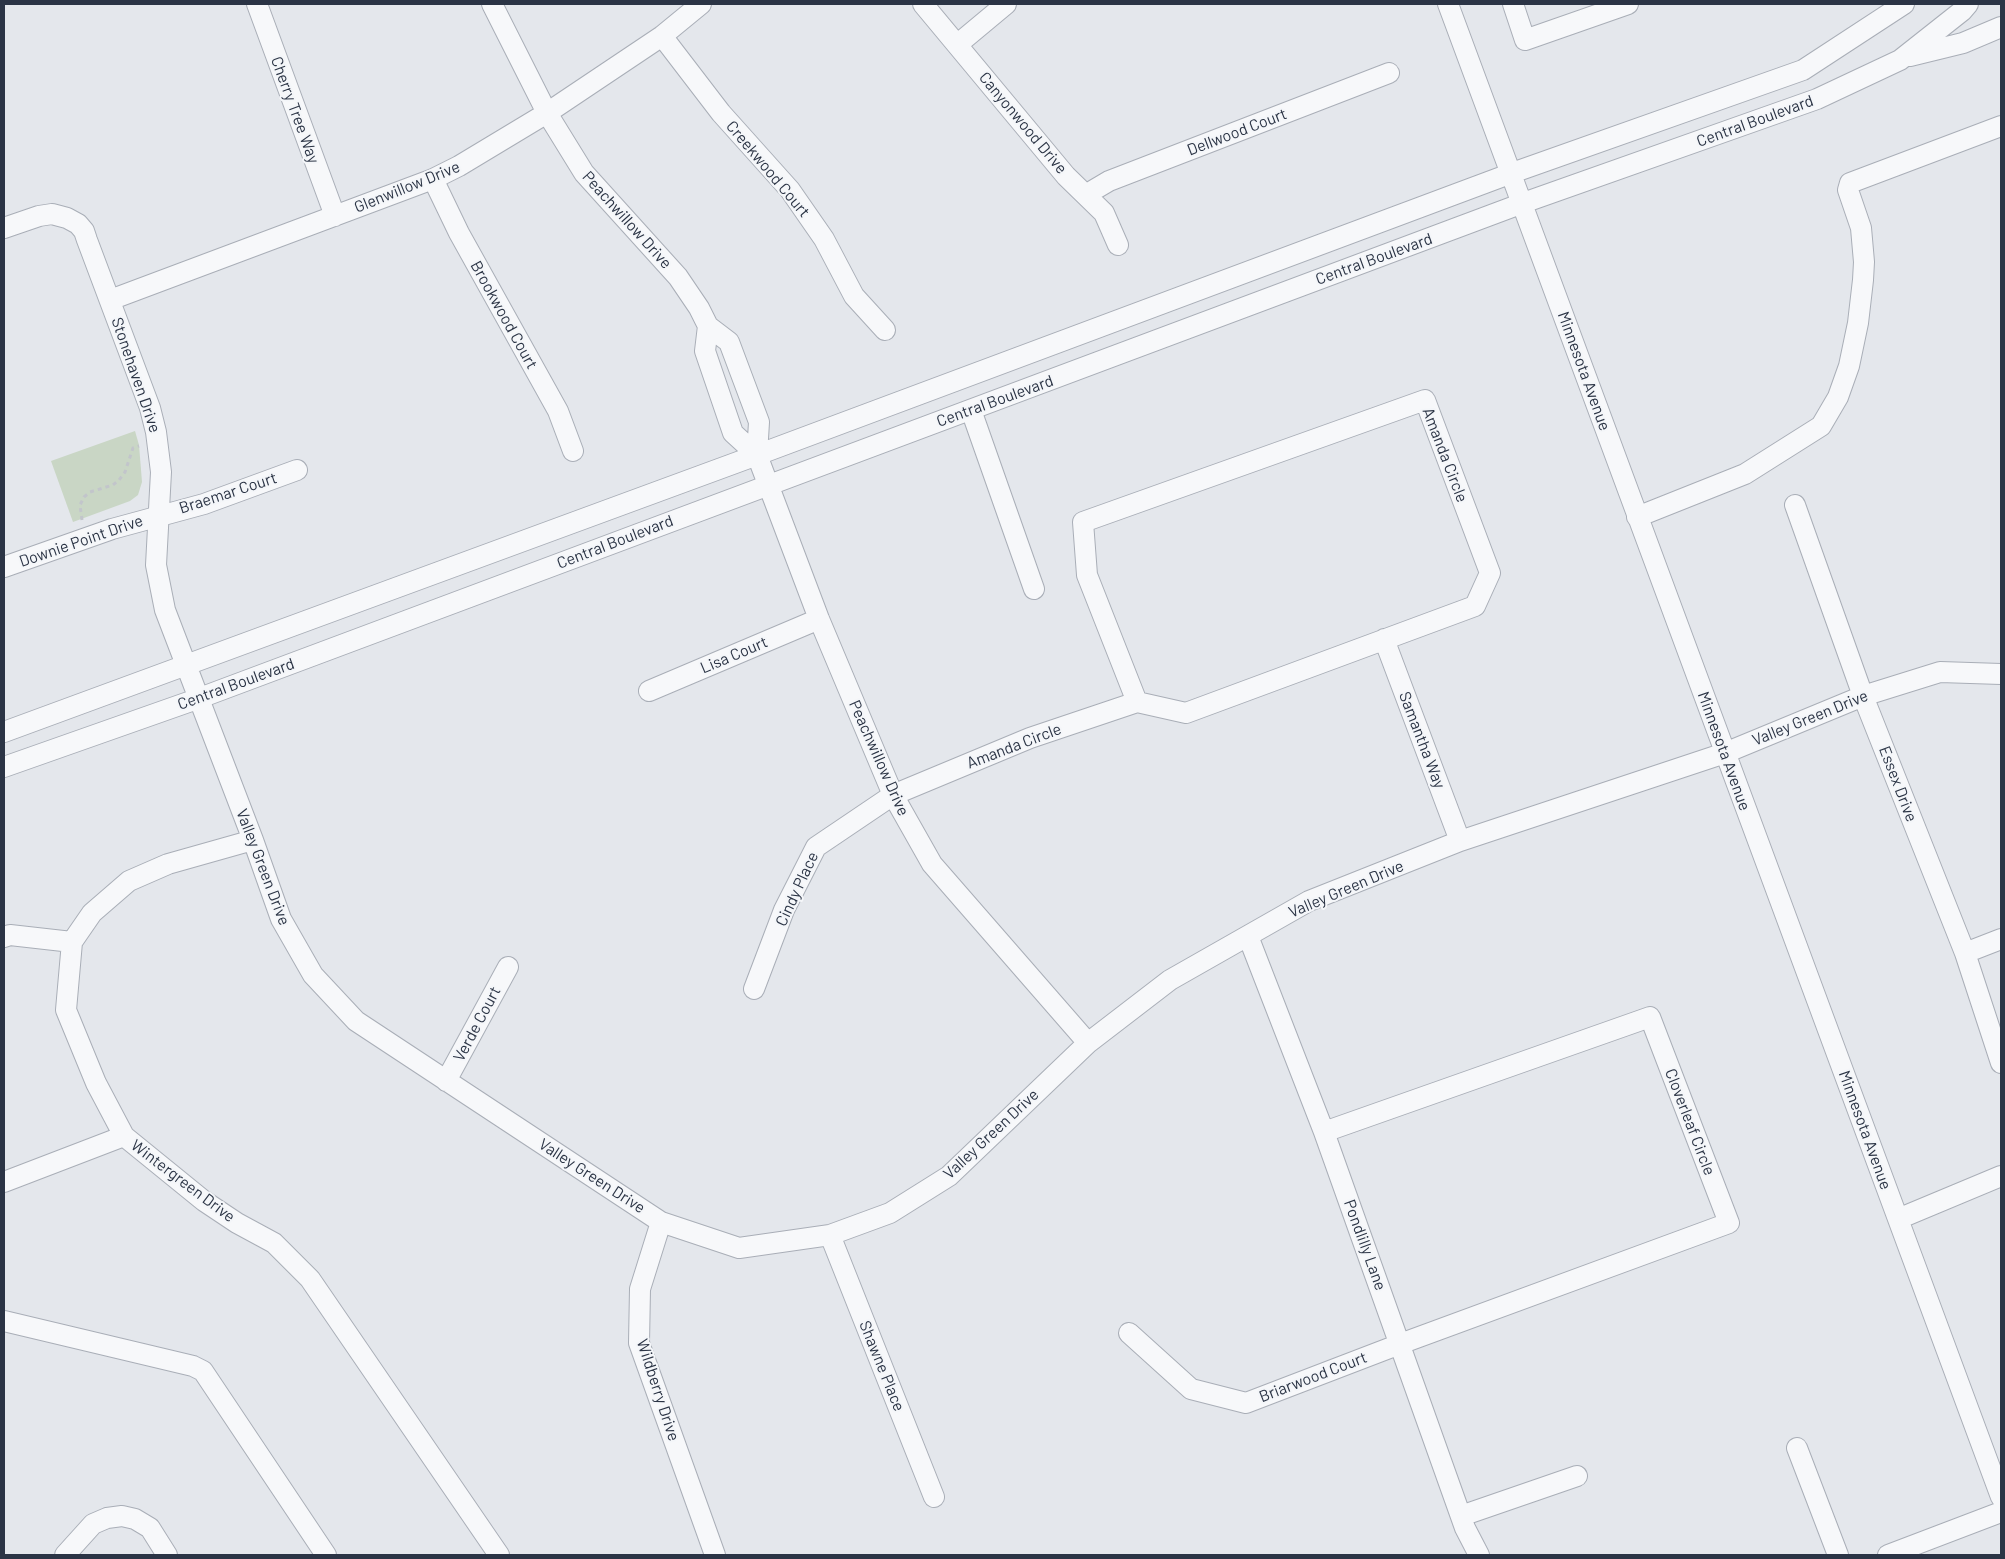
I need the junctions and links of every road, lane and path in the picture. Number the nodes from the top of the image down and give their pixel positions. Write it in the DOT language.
graph roads {
  1 [pos="257,4"];
  2 [pos="492,4"];
  3 [pos="701,4"];
  4 [pos="923,4"];
  5 [pos="1006,4"];
  6 [pos="1448,4"];
  7 [pos="1512,4"];
  8 [pos="1628,4"];
  9 [pos="1904,4"];
  10 [pos="1968,4"];
  11 [pos="2001,27"];
  12 [pos="662,36"];
  13 [pos="958,44"];
  14 [pos="1903,58"];
  15 [pos="1389,73"];
  16 [pos="547,113"];
  17 [pos="2001,126"];
  18 [pos="1512,173"];
  19 [pos="433,179"];
  20 [pos="1087,194"];
  21 [pos="1523,203"];
  22 [pos="335,216"];
  23 [pos="4,228"];
  24 [pos="1118,245"];
  25 [pos="110,300"];
  26 [pos="708,326"];
  27 [pos="885,330"];
  28 [pos="971,410"];
  29 [pos="141,446"];
  30 [pos="573,452"];
  31 [pos="757,455"];
  32 [pos="297,470"];
  33 [pos="768,485"];
  34 [pos="1795,505"];
  35 [pos="158,515"];
  36 [pos="1637,517"];
  37 [pos="82,521"];
  38 [pos="4,567"];
  39 [pos="1034,589"];
  40 [pos="819,619"];
  41 [pos="1384,639"];
  42 [pos="185,667"];
  43 [pos="2001,674"];
  44 [pos="649,691"];
  45 [pos="1864,696"];
  46 [pos="197,699"];
  47 [pos="1137,702"];
  48 [pos="4,732"];
  49 [pos="1725,753"];
  50 [pos="4,767"];
  51 [pos="893,795"];
  52 [pos="253,840"];
  53 [pos="1460,841"];
  54 [pos="1248,936"];
  55 [pos="4,937"];
  56 [pos="2001,939"];
  57 [pos="72,942"];
  58 [pos="1964,953"];
  59 [pos="508,967"];
  60 [pos="754,989"];
  61 [pos="1088,1043"];
  62 [pos="2001,1063"];
  63 [pos="446,1081"];
  64 [pos="1324,1132"];
  65 [pos="124,1136"];
  66 [pos="2001,1176"];
  67 [pos="4,1182"];
  68 [pos="1898,1219"];
  69 [pos="661,1222"];
  70 [pos="830,1235"];
  71 [pos="4,1321"];
  72 [pos="1129,1333"];
  73 [pos="1400,1344"];
  74 [pos="1797,1448"];
  75 [pos="1577,1476"];
  76 [pos="934,1497"];
  77 [pos="2001,1497"];
  78 [pos="2001,1512"];
  79 [pos="1461,1516"];
  80 [pos="65,1555"];
  81 [pos="168,1555"];
  82 [pos="326,1555"];
  83 [pos="499,1555"];
  84 [pos="713,1555"];
  85 [pos="1479,1555"];
  86 [pos="1838,1555"];
  87 [pos="1888,1555"];
  1 -- 22 [label="street, Cherry Tree Way"];
  2 -- 16 [label="street, Peachwillow Drive"];
  3 -- 12 [label="street, Glenwillow Drive"];
  4 -- 13 [label="street, Canyonwood Drive"];
  5 -- 13 [label="street"];
  6 -- 18 [label="street, Minnesota Avenue"];
  7 -- 8 [label="street"];
  9 -- 18 [label="street, Central Boulevard"];
  10 -- 14 [label="street, Central Boulevard"];
  11 -- 14 [label="street"];
  12 -- 16 [label="street, Glenwillow Drive"];
  12 -- 27 [label="street, Creekwood Court"];
  13 -- 20 [label="street, Canyonwood Drive"];
  14 -- 21 [label="street, Central Boulevard"];
  15 -- 20 [label="street, Dellwood Court"];
  16 -- 19 [label="street, Glenwillow Drive"];
  16 -- 26 [label="street, Peachwillow Drive"];
  17 -- 36 [label="street"];
  18 -- 21 [label="street, Minnesota Avenue"];
  18 -- 31 [label="street, Central Boulevard"];
  19 -- 22 [label="street, Glenwillow Drive"];
  19 -- 30 [label="street, Brookwood Court"];
  20 -- 24 [label="street, Canyonwood Drive"];
  21 -- 28 [label="street, Central Boulevard"];
  21 -- 36 [label="street, Minnesota Avenue"];
  22 -- 25 [label="street, Glenwillow Drive"];
  23 -- 25 [label="street, Stonehaven Drive"];
  25 -- 35 [label="street, Stonehaven Drive"];
  26 -- 31 [label="street, Peachwillow Drive"];
  26 -- 31 [label="street, Peachwillow Drive"];
  28 -- 33 [label="street, Central Boulevard"];
  28 -- 39 [label="street"];
  29 -- 37 [label="path"];
  31 -- 33 [label="street, Peachwillow Drive"];
  31 -- 42 [label="street, Central Boulevard"];
  32 -- 35 [label="street, Braemar Court"];
  33 -- 40 [label="street, Peachwillow Drive"];
  33 -- 46 [label="street, Central Boulevard"];
  34 -- 45 [label="street, Essex Drive"];
  35 -- 38 [label="street, Downie Point Drive"];
  35 -- 42 [label="street, Stonehaven Drive"];
  36 -- 49 [label="street, Minnesota Avenue"];
  40 -- 44 [label="street, Lisa Court"];
  40 -- 51 [label="street, Peachwillow Drive"];
  41 -- 47 [label="street, Amanda Circle"];
  41 -- 47 [label="street, Amanda Circle"];
  41 -- 53 [label="street, Samantha Way"];
  42 -- 46 [label="street, Valley Green Drive"];
  42 -- 48 [label="street, Central Boulevard"];
  43 -- 45 [label="street, Valley Green Drive"];
  45 -- 49 [label="street, Valley Green Drive"];
  45 -- 58 [label="street, Essex Drive"];
  46 -- 50 [label="street, Central Boulevard"];
  46 -- 52 [label="street, Valley Green Drive"];
  47 -- 51 [label="street, Amanda Circle"];
  49 -- 53 [label="street, Valley Green Drive"];
  49 -- 68 [label="street, Minnesota Avenue"];
  51 -- 60 [label="street, Cindy Place"];
  51 -- 61 [label="street, Peachwillow Drive"];
  52 -- 57 [label="street, Wintergreen Drive"];
  52 -- 63 [label="street, Valley Green Drive"];
  53 -- 54 [label="street, Valley Green Drive"];
  54 -- 61 [label="street, Valley Green Drive"];
  54 -- 64 [label="street, Pondlilly Lane"];
  55 -- 57 [label="street"];
  56 -- 58 [label="street"];
  57 -- 65 [label="street, Wintergreen Drive"];
  58 -- 62 [label="street, Essex Drive"];
  59 -- 63 [label="street, Verde Court"];
  61 -- 70 [label="street, Valley Green Drive"];
  63 -- 69 [label="street, Valley Green Drive"];
  64 -- 73 [label="street, Pondlilly Lane"];
  64 -- 73 [label="street, Cloverleaf Circle"];
  65 -- 67 [label="street"];
  65 -- 83 [label="street, Wintergreen Drive"];
  66 -- 68 [label="street"];
  68 -- 77 [label="street, Minnesota Avenue"];
  69 -- 70 [label="street, Valley Green Drive"];
  69 -- 84 [label="street, Wildberry Drive"];
  70 -- 76 [label="street, Shawne Place"];
  71 -- 82 [label="street"];
  72 -- 73 [label="street, Briarwood Court"];
  73 -- 79 [label="street, Pondlilly Lane"];
  74 -- 86 [label="street"];
  75 -- 79 [label="street"];
  78 -- 87 [label="street"];
  79 -- 85 [label="street, Pondlilly Lane"];
  80 -- 81 [label="street"];
}
